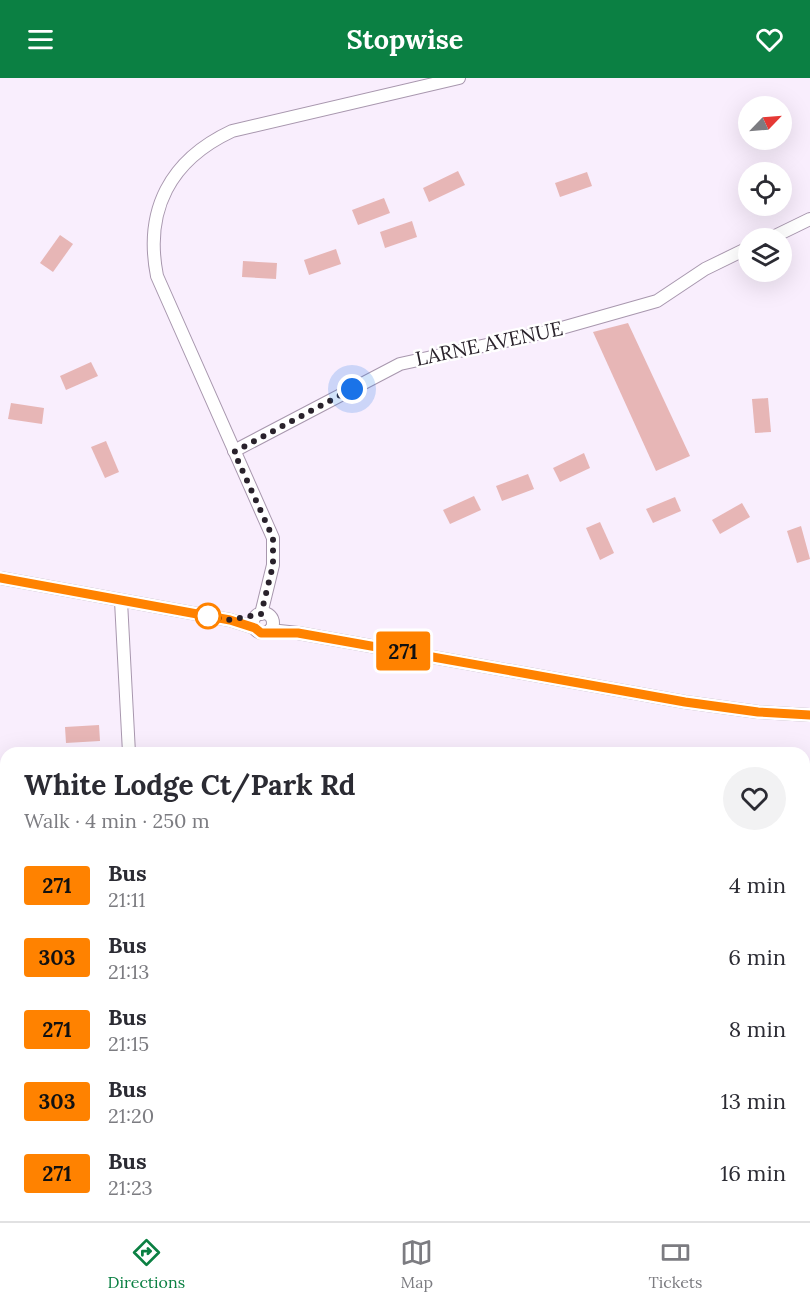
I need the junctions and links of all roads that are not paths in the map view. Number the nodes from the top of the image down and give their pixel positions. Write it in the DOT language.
graph roads {
  1 [pos="459,78"];
  2 [pos="810,219"];
  3 [pos="792,228"];
  4 [pos="738,253"];
  5 [pos="234,452"];
  6 [pos="0,578"];
  7 [pos="121,601"];
  8 [pos="264,621"];
  9 [pos="810,715"];
  10 [pos="129,747"];
  1 -- 5 [label="street"];
  2 -- 3 [label="street"];
  4 -- 5 [label="street, LARNE AVENUE"];
  5 -- 8 [label="street"];
  6 -- 7 [label="street"];
  7 -- 8 [label="street"];
  7 -- 10 [label="street"];
  8 -- 9 [label="street"];
}
